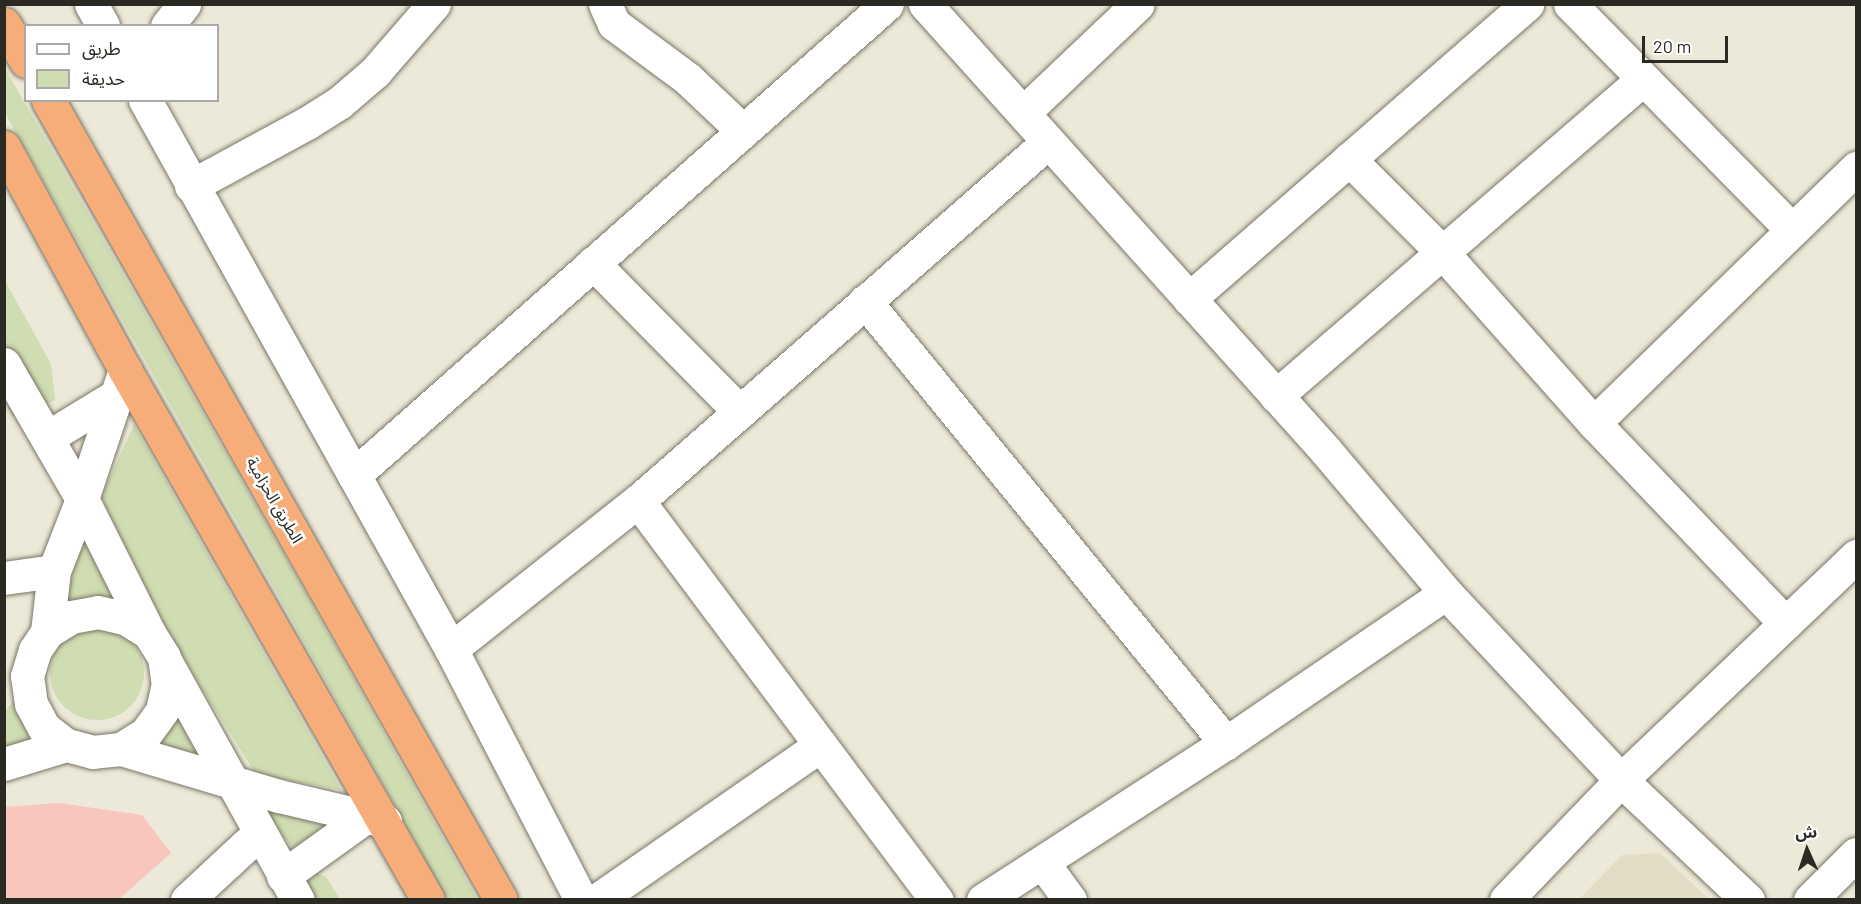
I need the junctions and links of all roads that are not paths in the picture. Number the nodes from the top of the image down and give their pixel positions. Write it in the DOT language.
graph roads {
  1 [pos="91,4"];
  2 [pos="184,4"];
  3 [pos="434,4"];
  4 [pos="605,4"];
  5 [pos="887,4"];
  6 [pos="925,4"];
  7 [pos="1138,4"];
  8 [pos="1527,4"];
  9 [pos="1570,4"];
  10 [pos="4,24"];
  11 [pos="102,24"];
  12 [pos="169,24"];
  13 [pos="24,58"];
  14 [pos="1643,79"];
  15 [pos="49,102"];
  16 [pos="146,102"];
  17 [pos="1023,113"];
  18 [pos="743,131"];
  19 [pos="1048,142"];
  20 [pos="4,147"];
  21 [pos="1349,159"];
  22 [pos="1857,168"];
  23 [pos="191,186"];
  24 [pos="1792,230"];
  25 [pos="1442,252"];
  26 [pos="593,263"];
  27 [pos="1190,299"];
  28 [pos="865,301"];
  29 [pos="4,364"];
  30 [pos="121,382"];
  31 [pos="1276,396"];
  32 [pos="740,412"];
  33 [pos="1594,423"];
  34 [pos="48,437"];
  35 [pos="354,475"];
  36 [pos="82,499"];
  37 [pos="638,501"];
  38 [pos="1857,556"];
  39 [pos="54,571"];
  40 [pos="4,578"];
  41 [pos="1446,593"];
  42 [pos="1785,623"];
  43 [pos="41,641"];
  44 [pos="156,645"];
  45 [pos="451,649"];
  46 [pos="4,691"];
  47 [pos="1226,742"];
  48 [pos="66,745"];
  49 [pos="820,745"];
  50 [pos="121,748"];
  51 [pos="4,764"];
  52 [pos="1621,780"];
  53 [pos="231,782"];
  54 [pos="375,819"];
  55 [pos="259,833"];
  56 [pos="1857,854"];
  57 [pos="1043,863"];
  58 [pos="290,888"];
  59 [pos="187,900"];
  60 [pos="428,900"];
  61 [pos="501,900"];
  62 [pos="581,900"];
  63 [pos="597,900"];
  64 [pos="937,900"];
  65 [pos="983,900"];
  66 [pos="1070,900"];
  67 [pos="1506,900"];
  68 [pos="1748,900"];
  69 [pos="1810,900"];
  1 -- 11 [label="street"];
  2 -- 12 [label="street"];
  3 -- 23 [label="street"];
  4 -- 18 [label="street"];
  5 -- 18 [label="street"];
  6 -- 17 [label="street"];
  7 -- 17 [label="street"];
  8 -- 21 [label="street"];
  9 -- 14 [label="street"];
  10 -- 13 [label="highway"];
  14 -- 24 [label="street"];
  14 -- 25 [label="street"];
  15 -- 61 [label="highway, الطريق الحزامية"];
  16 -- 23 [label="street"];
  17 -- 19 [label="street"];
  18 -- 26 [label="street"];
  19 -- 27 [label="street"];
  19 -- 28 [label="street"];
  20 -- 30 [label="highway"];
  21 -- 25 [label="street"];
  21 -- 27 [label="street"];
  22 -- 24 [label="street"];
  23 -- 35 [label="street"];
  24 -- 33 [label="street"];
  25 -- 31 [label="street"];
  25 -- 33 [label="street"];
  26 -- 32 [label="street"];
  26 -- 35 [label="street"];
  27 -- 31 [label="street"];
  28 -- 32 [label="street"];
  28 -- 47 [label="street"];
  29 -- 34 [label="street"];
  30 -- 34 [label="street"];
  30 -- 36 [label="street"];
  30 -- 54 [label="highway"];
  31 -- 41 [label="street"];
  32 -- 37 [label="street"];
  33 -- 42 [label="street"];
  34 -- 36 [label="street"];
  35 -- 45 [label="street"];
  36 -- 39 [label="street"];
  36 -- 44 [label="street"];
  37 -- 45 [label="street"];
  37 -- 49 [label="street"];
  38 -- 42 [label="street"];
  39 -- 40 [label="street"];
  39 -- 43 [label="street"];
  41 -- 47 [label="street"];
  41 -- 52 [label="street"];
  42 -- 52 [label="street"];
  43 -- 44 [label="street"];
  43 -- 46 [label="street"];
  43 -- 48 [label="street"];
  44 -- 50 [label="street"];
  44 -- 53 [label="street"];
  45 -- 62 [label="street"];
  47 -- 57 [label="street"];
  48 -- 50 [label="street"];
  48 -- 51 [label="street"];
  49 -- 63 [label="street"];
  49 -- 64 [label="street"];
  50 -- 53 [label="street"];
  52 -- 67 [label="street"];
  52 -- 68 [label="street"];
  53 -- 54 [label="street"];
  53 -- 55 [label="street"];
  54 -- 58 [label="street"];
  54 -- 60 [label="highway"];
  55 -- 58 [label="street"];
  55 -- 59 [label="street"];
  56 -- 69 [label="street"];
  57 -- 65 [label="street"];
  57 -- 66 [label="street"];
}
